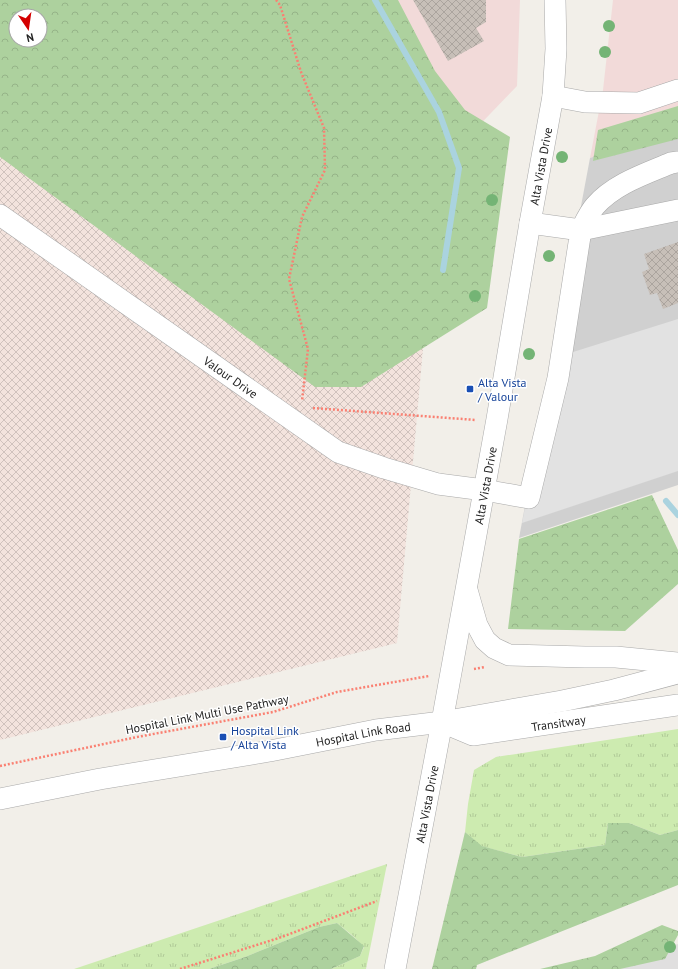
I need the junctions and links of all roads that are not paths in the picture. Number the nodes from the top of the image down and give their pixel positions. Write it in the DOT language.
graph roads {
  1 [pos="555,0"];
  2 [pos="678,90"];
  3 [pos="553,96"];
  4 [pos="678,162"];
  5 [pos="678,210"];
  6 [pos="0,215"];
  7 [pos="530,223"];
  8 [pos="581,230"];
  9 [pos="484,490"];
  10 [pos="466,587"];
  11 [pos="678,663"];
  12 [pos="678,673"];
  13 [pos="678,706"];
  14 [pos="442,722"];
  15 [pos="0,799"];
  16 [pos="395,969"];
  1 -- 3 [label="street, Alta Vista Drive"];
  2 -- 3 [label="street"];
  3 -- 7 [label="street, Alta Vista Drive"];
  4 -- 8 [label="street"];
  5 -- 8 [label="street"];
  6 -- 9 [label="street, Valour Drive"];
  7 -- 8 [label="street"];
  7 -- 9 [label="street, Alta Vista Drive"];
  8 -- 9 [label="street, Valour Drive"];
  9 -- 10 [label="street, Alta Vista Drive"];
  10 -- 11 [label="street"];
  10 -- 14 [label="street, Alta Vista Drive"];
  12 -- 14 [label="street, Hospital Link Road"];
  13 -- 14 [label="street, Transitway"];
  14 -- 15 [label="street, Hospital Link Road"];
  14 -- 16 [label="street, Alta Vista Drive"];
}
